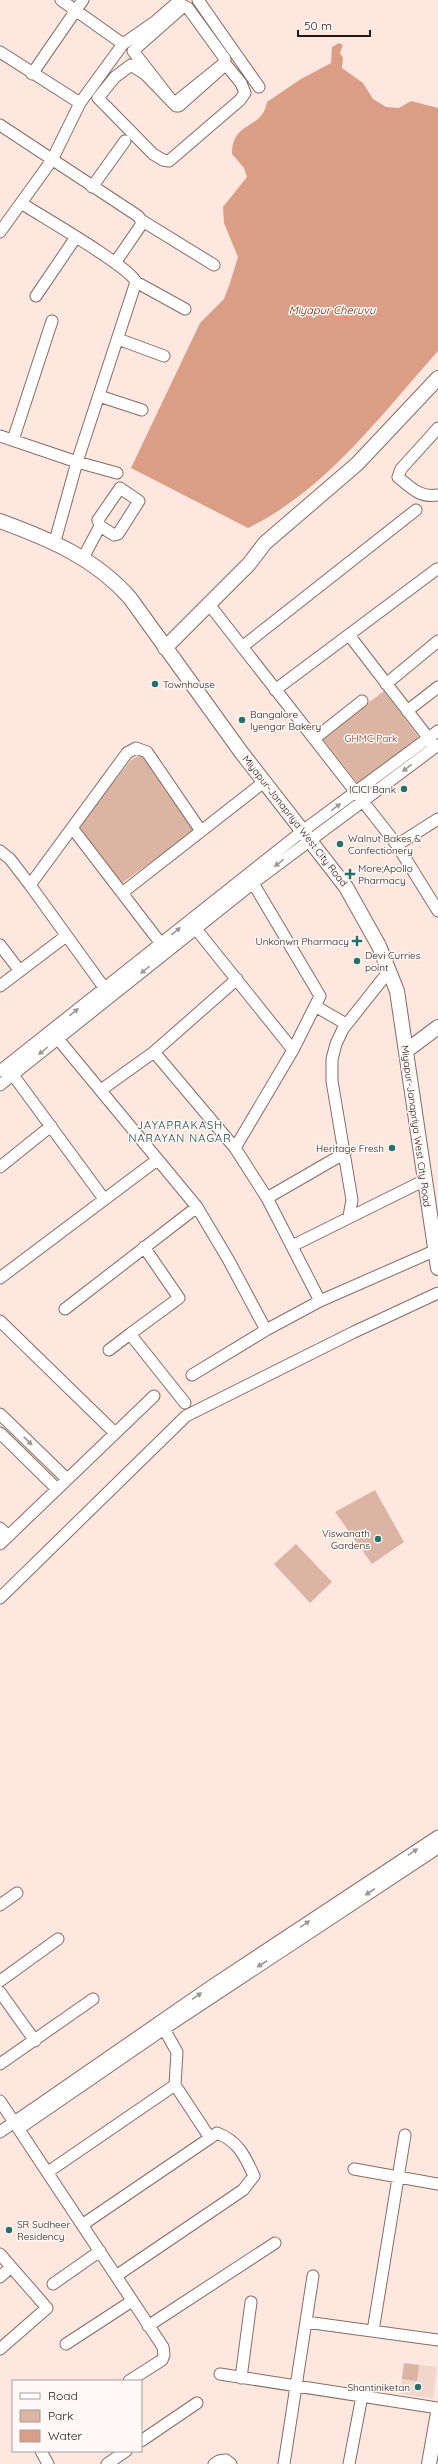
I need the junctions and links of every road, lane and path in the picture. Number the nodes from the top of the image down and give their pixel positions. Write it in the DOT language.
graph roads {
  1 [pos="62,0"];
  2 [pos="83,0"];
  3 [pos="180,0"];
  4 [pos="198,0"];
  5 [pos="76,10"];
  6 [pos="161,27"];
  7 [pos="123,44"];
  8 [pos="0,52"];
  9 [pos="105,68"];
  10 [pos="32,74"];
  11 [pos="115,77"];
  12 [pos="259,87"];
  13 [pos="88,91"];
  14 [pos="98,98"];
  15 [pos="80,103"];
  16 [pos="0,126"];
  17 [pos="125,141"];
  18 [pos="52,160"];
  19 [pos="92,187"];
  20 [pos="21,203"];
  21 [pos="141,220"];
  22 [pos="0,232"];
  23 [pos="76,238"];
  24 [pos="116,263"];
  25 [pos="214,265"];
  26 [pos="136,282"];
  27 [pos="36,296"];
  28 [pos="184,309"];
  29 [pos="52,321"];
  30 [pos="118,338"];
  31 [pos="164,356"];
  32 [pos="437,382"];
  33 [pos="100,396"];
  34 [pos="142,410"];
  35 [pos="438,428"];
  36 [pos="0,436"];
  37 [pos="14,440"];
  38 [pos="77,462"];
  39 [pos="117,473"];
  40 [pos="438,495"];
  41 [pos="416,510"];
  42 [pos="0,521"];
  43 [pos="100,526"];
  44 [pos="55,541"];
  45 [pos="83,558"];
  46 [pos="438,569"];
  47 [pos="208,603"];
  48 [pos="349,635"];
  49 [pos="438,641"];
  50 [pos="242,647"];
  51 [pos="165,648"];
  52 [pos="386,684"];
  53 [pos="438,687"];
  54 [pos="275,690"];
  55 [pos="362,701"];
  56 [pos="407,711"];
  57 [pos="438,732"];
  58 [pos="314,739"];
  59 [pos="434,743"];
  60 [pos="264,782"];
  61 [pos="359,797"];
  62 [pos="438,820"];
  63 [pos="73,829"];
  64 [pos="201,830"];
  65 [pos="307,834"];
  66 [pos="397,845"];
  67 [pos="2,857"];
  68 [pos="253,883"];
  69 [pos="30,885"];
  70 [pos="122,893"];
  71 [pos="438,911"];
  72 [pos="196,929"];
  73 [pos="66,936"];
  74 [pos="0,945"];
  75 [pos="164,948"];
  76 [pos="20,971"];
  77 [pos="389,971"];
  78 [pos="237,979"];
  79 [pos="0,986"];
  80 [pos="107,993"];
  81 [pos="315,1006"];
  82 [pos="346,1024"];
  83 [pos="438,1027"];
  84 [pos="58,1038"];
  85 [pos="293,1050"];
  86 [pos="406,1051"];
  87 [pos="154,1052"];
  88 [pos="0,1071"];
  89 [pos="13,1075"];
  90 [pos="0,1085"];
  91 [pos="101,1090"];
  92 [pos="51,1126"];
  93 [pos="235,1148"];
  94 [pos="345,1153"];
  95 [pos="157,1160"];
  96 [pos="0,1167"];
  97 [pos="425,1180"];
  98 [pos="267,1198"];
  99 [pos="104,1199"];
  100 [pos="198,1207"];
  101 [pos="350,1216"];
  102 [pos="434,1219"];
  103 [pos="292,1246"];
  104 [pos="144,1247"];
  105 [pos="434,1251"];
  106 [pos="438,1268"];
  107 [pos="0,1278"];
  108 [pos="438,1293"];
  109 [pos="320,1301"];
  110 [pos="65,1309"];
  111 [pos="0,1321"];
  112 [pos="266,1330"];
  113 [pos="130,1334"];
  114 [pos="109,1350"];
  115 [pos="192,1375"];
  116 [pos="154,1396"];
  117 [pos="185,1403"];
  118 [pos="0,1414"];
  119 [pos="0,1433"];
  120 [pos="115,1433"];
  121 [pos="67,1479"];
  122 [pos="57,1489"];
  123 [pos="4,1532"];
  124 [pos="0,1544"];
  125 [pos="0,1598"];
  126 [pos="438,1836"];
  127 [pos="438,1848"];
  128 [pos="17,1892"];
  129 [pos="0,1905"];
  130 [pos="58,1939"];
  131 [pos="0,1981"];
  132 [pos="0,1992"];
  133 [pos="93,1999"];
  134 [pos="164,2028"];
  135 [pos="35,2041"];
  136 [pos="0,2064"];
  137 [pos="175,2085"];
  138 [pos="0,2101"];
  139 [pos="17,2125"];
  140 [pos="0,2132"];
  141 [pos="405,2135"];
  142 [pos="210,2138"];
  143 [pos="354,2169"];
  144 [pos="48,2172"];
  145 [pos="398,2177"];
  146 [pos="438,2184"];
  147 [pos="82,2225"];
  148 [pos="275,2243"];
  149 [pos="100,2251"];
  150 [pos="0,2254"];
  151 [pos="11,2267"];
  152 [pos="116,2276"];
  153 [pos="313,2276"];
  154 [pos="0,2277"];
  155 [pos="53,2284"];
  156 [pos="132,2301"];
  157 [pos="251,2302"];
  158 [pos="306,2322"];
  159 [pos="148,2326"];
  160 [pos="373,2331"];
  161 [pos="438,2340"];
  162 [pos="66,2344"];
  163 [pos="0,2349"];
  164 [pos="220,2374"];
  165 [pos="241,2378"];
  166 [pos="131,2380"];
  167 [pos="296,2386"];
  168 [pos="362,2396"];
  169 [pos="197,2403"];
  170 [pos="438,2408"];
  171 [pos="438,2413"];
  172 [pos="142,2440"];
  173 [pos="42,2452"];
  174 [pos="125,2452"];
  175 [pos="48,2464"];
  176 [pos="107,2464"];
  177 [pos="214,2464"];
  178 [pos="231,2464"];
  179 [pos="284,2464"];
  180 [pos="349,2464"];
  181 [pos="429,2464"];
  1 -- 5 [label="street"];
  2 -- 5 [label="street"];
  3 -- 6 [label="street"];
  4 -- 12 [label="street"];
  5 -- 7 [label="street"];
  5 -- 10 [label="street"];
  6 -- 6 [label="street"];
  6 -- 7 [label="street"];
  7 -- 9 [label="street"];
  8 -- 10 [label="street"];
  9 -- 11 [label="street"];
  9 -- 13 [label="street"];
  10 -- 15 [label="street"];
  11 -- 14 [label="street"];
  11 -- 14 [label="street"];
  13 -- 14 [label="street"];
  13 -- 15 [label="street"];
  15 -- 18 [label="street"];
  16 -- 18 [label="street"];
  17 -- 19 [label="street"];
  18 -- 19 [label="street"];
  18 -- 20 [label="street"];
  19 -- 21 [label="street"];
  20 -- 22 [label="street"];
  20 -- 23 [label="street"];
  21 -- 24 [label="street"];
  21 -- 25 [label="street"];
  23 -- 24 [label="street"];
  23 -- 27 [label="street"];
  24 -- 26 [label="street"];
  26 -- 28 [label="street"];
  26 -- 30 [label="street"];
  29 -- 37 [label="street"];
  30 -- 31 [label="street"];
  30 -- 33 [label="street"];
  32 -- 47 [label="street"];
  33 -- 34 [label="street"];
  33 -- 38 [label="street"];
  35 -- 40 [label="street"];
  36 -- 37 [label="street"];
  37 -- 38 [label="street"];
  38 -- 39 [label="street"];
  38 -- 44 [label="street"];
  41 -- 50 [label="street"];
  42 -- 44 [label="street, Miyapur-Janapriya West City Road"];
  43 -- 45 [label="street"];
  44 -- 45 [label="street, Miyapur-Janapriya West City Road"];
  45 -- 51 [label="street, Miyapur-Janapriya West City Road"];
  46 -- 48 [label="street"];
  47 -- 50 [label="street"];
  47 -- 51 [label="street"];
  48 -- 52 [label="street"];
  48 -- 54 [label="street"];
  49 -- 52 [label="street"];
  50 -- 54 [label="street"];
  51 -- 60 [label="street, Miyapur-Janapriya West City Road"];
  52 -- 56 [label="street"];
  53 -- 56 [label="street"];
  54 -- 58 [label="street"];
  55 -- 58 [label="street"];
  56 -- 59 [label="street"];
  57 -- 59 [label="street"];
  58 -- 61 [label="street"];
  59 -- 61 [label="street"];
  60 -- 64 [label="street"];
  60 -- 65 [label="street, Miyapur-Janapriya West City Road"];
  61 -- 65 [label="street"];
  61 -- 66 [label="street"];
  62 -- 66 [label="street"];
  63 -- 64 [label="street"];
  63 -- 69 [label="street"];
  63 -- 70 [label="street"];
  64 -- 70 [label="street"];
  65 -- 68 [label="street, one-way"];
  75 -- 65 [label="street, one-way"];
  65 -- 77 [label="street, Miyapur-Janapriya West City Road"];
  66 -- 71 [label="street"];
  67 -- 69 [label="street"];
  68 -- 72 [label="street"];
  68 -- 81 [label="street"];
  69 -- 73 [label="street"];
  70 -- 75 [label="street"];
  72 -- 75 [label="street"];
  72 -- 78 [label="street"];
  73 -- 76 [label="street"];
  73 -- 80 [label="street"];
  74 -- 76 [label="street"];
  75 -- 80 [label="street"];
  76 -- 79 [label="street"];
  77 -- 82 [label="street"];
  77 -- 86 [label="street, Miyapur-Janapriya West City Road"];
  78 -- 85 [label="street"];
  78 -- 87 [label="street"];
  80 -- 84 [label="street"];
  88 -- 80 [label="street, one-way"];
  81 -- 82 [label="street"];
  81 -- 85 [label="street"];
  82 -- 94 [label="street"];
  83 -- 86 [label="street"];
  84 -- 89 [label="street, one-way"];
  84 -- 91 [label="street"];
  85 -- 93 [label="street"];
  86 -- 97 [label="street, Miyapur-Janapriya West City Road"];
  87 -- 91 [label="street"];
  87 -- 93 [label="street"];
  89 -- 90 [label="street"];
  89 -- 92 [label="street"];
  91 -- 95 [label="street"];
  92 -- 96 [label="street"];
  92 -- 99 [label="street"];
  93 -- 98 [label="street"];
  94 -- 98 [label="street"];
  94 -- 101 [label="street"];
  95 -- 99 [label="street"];
  95 -- 100 [label="street"];
  97 -- 101 [label="street"];
  97 -- 102 [label="street, Miyapur-Janapriya West City Road"];
  98 -- 103 [label="street"];
  99 -- 107 [label="street"];
  100 -- 104 [label="street"];
  100 -- 112 [label="street"];
  101 -- 103 [label="street"];
  102 -- 105 [label="street, Miyapur-Janapriya West City Road"];
  103 -- 109 [label="street"];
  104 -- 110 [label="street"];
  104 -- 113 [label="street"];
  105 -- 106 [label="street, Miyapur-Janapriya West City Road"];
  105 -- 109 [label="street"];
  108 -- 125 [label="street"];
  109 -- 112 [label="street"];
  111 -- 120 [label="street"];
  112 -- 115 [label="street"];
  113 -- 114 [label="street"];
  113 -- 117 [label="street"];
  116 -- 120 [label="street"];
  118 -- 121 [label="street, one-way"];
  119 -- 122 [label="street"];
  120 -- 121 [label="street"];
  121 -- 122 [label="street"];
  122 -- 123 [label="street"];
  123 -- 124 [label="street"];
  139 -- 126 [label="street, one-way"];
  127 -- 134 [label="street, one-way"];
  128 -- 129 [label="street"];
  130 -- 131 [label="street"];
  132 -- 135 [label="street"];
  133 -- 135 [label="street"];
  134 -- 137 [label="street"];
  134 -- 139 [label="street"];
  135 -- 136 [label="street"];
  137 -- 142 [label="street"];
  137 -- 144 [label="street"];
  138 -- 139 [label="street"];
  139 -- 140 [label="street"];
  139 -- 144 [label="street"];
  141 -- 145 [label="street"];
  142 -- 147 [label="street"];
  142 -- 152 [label="street"];
  143 -- 145 [label="street"];
  144 -- 147 [label="street"];
  145 -- 146 [label="street"];
  145 -- 160 [label="street"];
  147 -- 149 [label="street"];
  148 -- 159 [label="street"];
  149 -- 152 [label="street"];
  149 -- 155 [label="street"];
  150 -- 151 [label="street"];
  151 -- 154 [label="street"];
  151 -- 163 [label="street"];
  152 -- 156 [label="street"];
  153 -- 158 [label="street"];
  156 -- 159 [label="street"];
  156 -- 162 [label="street"];
  157 -- 165 [label="street"];
  158 -- 160 [label="street"];
  158 -- 167 [label="street"];
  159 -- 166 [label="street"];
  160 -- 161 [label="street"];
  164 -- 165 [label="street"];
  165 -- 167 [label="street"];
  167 -- 168 [label="street"];
  167 -- 179 [label="street"];
  168 -- 170 [label="street"];
  168 -- 180 [label="street"];
  169 -- 172 [label="street"];
  171 -- 181 [label="street"];
  173 -- 175 [label="street"];
  174 -- 176 [label="street"];
  177 -- 178 [label="street"];
}
